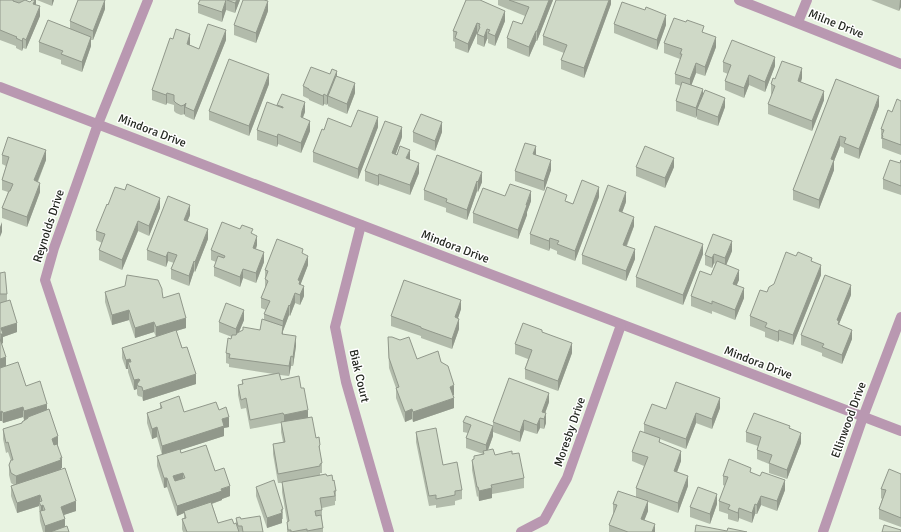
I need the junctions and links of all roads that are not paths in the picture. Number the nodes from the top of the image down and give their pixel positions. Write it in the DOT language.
graph roads {
  1 [pos="148,0"];
  2 [pos="739,0"];
  3 [pos="807,0"];
  4 [pos="798,22"];
  5 [pos="901,64"];
  6 [pos="0,87"];
  7 [pos="98,124"];
  8 [pos="361,225"];
  9 [pos="901,317"];
  10 [pos="621,325"];
  11 [pos="863,417"];
  12 [pos="901,431"];
  13 [pos="129,532"];
  14 [pos="389,532"];
  15 [pos="521,532"];
  16 [pos="823,532"];
  1 -- 7 [label="street, Reynolds Drive"];
  2 -- 4 [label="street, Milne Drive"];
  3 -- 4 [label="street"];
  4 -- 5 [label="street, Milne Drive"];
  6 -- 7 [label="street, Mindora Drive"];
  7 -- 8 [label="street, Mindora Drive"];
  7 -- 13 [label="street, Reynolds Drive"];
  8 -- 10 [label="street, Mindora Drive"];
  8 -- 14 [label="street, Biak Court"];
  9 -- 11 [label="street, Ellinwood Drive"];
  10 -- 11 [label="street, Mindora Drive"];
  10 -- 15 [label="street, Moresby Drive"];
  11 -- 12 [label="street, Mindora Drive"];
  11 -- 16 [label="street, Ellinwood Drive"];
}
